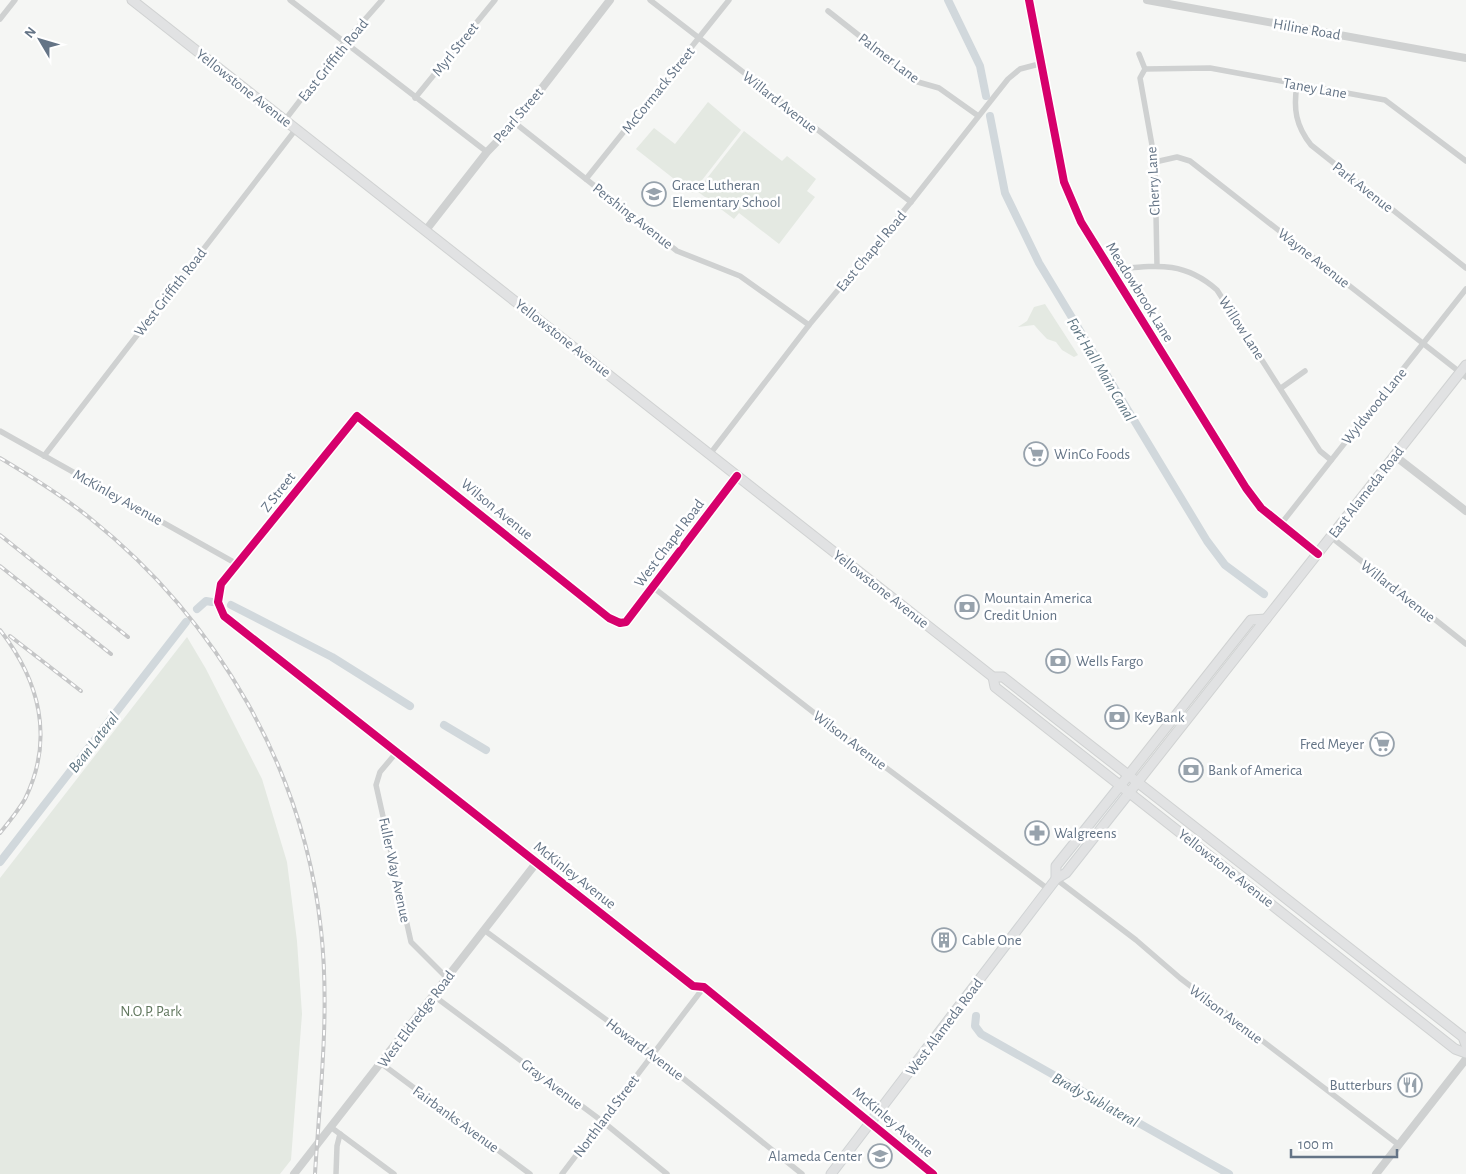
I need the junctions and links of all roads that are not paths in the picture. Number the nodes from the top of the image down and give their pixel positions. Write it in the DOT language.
graph roads {
  1 [pos="14,0"];
  2 [pos="132,0"];
  3 [pos="290,0"];
  4 [pos="382,0"];
  5 [pos="495,0"];
  6 [pos="610,0"];
  7 [pos="650,0"];
  8 [pos="729,0"];
  9 [pos="1029,0"];
  10 [pos="1147,0"];
  11 [pos="828,12"];
  12 [pos="0,19"];
  13 [pos="698,39"];
  14 [pos="346,42"];
  15 [pos="1140,54"];
  16 [pos="1466,58"];
  17 [pos="1043,63"];
  18 [pos="1145,69"];
  19 [pos="1297,85"];
  20 [pos="415,98"];
  21 [pos="978,115"];
  22 [pos="285,120"];
  23 [pos="515,123"];
  24 [pos="296,129"];
  25 [pos="487,152"];
  26 [pos="1466,161"];
  27 [pos="1155,162"];
  28 [pos="586,179"];
  29 [pos="911,202"];
  30 [pos="426,230"];
  31 [pos="1157,266"];
  32 [pos="1466,268"];
  33 [pos="1110,270"];
  34 [pos="1466,289"];
  35 [pos="809,325"];
  36 [pos="1424,343"];
  37 [pos="1305,371"];
  38 [pos="1464,372"];
  39 [pos="1280,388"];
  40 [pos="357,416"];
  41 [pos="0,430"];
  42 [pos="710,454"];
  43 [pos="44,456"];
  44 [pos="1395,456"];
  45 [pos="1331,460"];
  46 [pos="737,476"];
  47 [pos="1466,512"];
  48 [pos="1281,524"];
  49 [pos="1330,537"];
  50 [pos="1318,554"];
  51 [pos="237,564"];
  52 [pos="221,584"];
  53 [pos="654,588"];
  54 [pos="1266,619"];
  55 [pos="620,623"];
  56 [pos="1466,644"];
  57 [pos="993,677"];
  58 [pos="396,753"];
  59 [pos="1128,775"];
  60 [pos="1138,782"];
  61 [pos="1120,786"];
  62 [pos="1129,793"];
  63 [pos="537,862"];
  64 [pos="1056,879"];
  65 [pos="1048,889"];
  66 [pos="484,930"];
  67 [pos="447,978"];
  68 [pos="704,987"];
  69 [pos="434,996"];
  70 [pos="1466,1045"];
  71 [pos="1466,1053"];
  72 [pos="653,1054"];
  73 [pos="1466,1059"];
  74 [pos="382,1064"];
  75 [pos="602,1121"];
  76 [pos="871,1122"];
  77 [pos="332,1128"];
  78 [pos="340,1134"];
  79 [pos="1399,1145"];
  80 [pos="294,1174"];
  81 [pos="336,1174"];
  82 [pos="394,1174"];
  83 [pos="530,1174"];
  84 [pos="562,1174"];
  85 [pos="668,1174"];
  86 [pos="802,1174"];
  87 [pos="831,1174"];
  88 [pos="933,1174"];
  89 [pos="1376,1174"];
  1 -- 12 [label="street"];
  2 -- 22 [label="main road, Yellowstone Avenue"];
  3 -- 14 [label="street"];
  4 -- 14 [label="street, East Griffith Road"];
  5 -- 20 [label="street, Myrl Street"];
  6 -- 23 [label="street, Pearl Street"];
  7 -- 13 [label="street, Willard Avenue"];
  8 -- 13 [label="street, McCormack Street"];
  9 -- 17 [label="street, Meadowbrook Lane"];
  10 -- 16 [label="street, Hiline Road"];
  11 -- 21 [label="street, Palmer Lane"];
  13 -- 28 [label="street, McCormack Street"];
  13 -- 29 [label="street, Willard Avenue"];
  14 -- 20 [label="street"];
  14 -- 22 [label="street, East Griffith Road"];
  15 -- 18 [label="street"];
  17 -- 21 [label="street, East Chapel Road"];
  17 -- 33 [label="street, Meadowbrook Lane"];
  18 -- 19 [label="street, Taney Lane"];
  18 -- 27 [label="street, Cherry Lane"];
  19 -- 26 [label="street, Taney Lane"];
  19 -- 32 [label="street, Park Avenue"];
  20 -- 25 [label="street"];
  21 -- 29 [label="street, East Chapel Road"];
  22 -- 24 [label="main road, Yellowstone Avenue"];
  23 -- 25 [label="street, Pearl Street"];
  23 -- 28 [label="street, Pershing Avenue"];
  24 -- 30 [label="main road, Yellowstone Avenue"];
  24 -- 43 [label="street, West Griffith Road"];
  25 -- 30 [label="street, Pearl Street"];
  27 -- 31 [label="street, Cherry Lane"];
  27 -- 36 [label="street, Wayne Avenue"];
  28 -- 35 [label="street, Pershing Avenue"];
  29 -- 35 [label="street, East Chapel Road"];
  30 -- 42 [label="main road, Yellowstone Avenue"];
  31 -- 33 [label="street, Willow Lane"];
  31 -- 39 [label="street, Willow Lane"];
  33 -- 48 [label="street, Meadowbrook Lane"];
  34 -- 36 [label="street, Wyldwood Lane"];
  35 -- 42 [label="street, East Chapel Road"];
  36 -- 38 [label="street, Wayne Avenue"];
  36 -- 45 [label="street, Wyldwood Lane"];
  37 -- 39 [label="street"];
  38 -- 44 [label="main road, East Alameda Road"];
  39 -- 45 [label="street, Willow Lane"];
  40 -- 51 [label="street, Z Street"];
  40 -- 55 [label="street, Wilson Avenue"];
  41 -- 43 [label="street, McKinley Avenue"];
  42 -- 46 [label="main road, Yellowstone Avenue"];
  43 -- 51 [label="street, McKinley Avenue"];
  44 -- 47 [label="street"];
  44 -- 49 [label="main road, East Alameda Road"];
  45 -- 48 [label="street, Wyldwood Lane"];
  46 -- 53 [label="street, West Chapel Road"];
  46 -- 57 [label="main road, Yellowstone Avenue"];
  48 -- 50 [label="street, Meadowbrook Lane"];
  49 -- 50 [label="main road, East Alameda Road"];
  49 -- 56 [label="street, Willard Avenue"];
  50 -- 54 [label="main road, East Alameda Road"];
  51 -- 52 [label="street, Z Street"];
  52 -- 58 [label="street, McKinley Avenue"];
  53 -- 55 [label="street, West Chapel Road"];
  53 -- 65 [label="street, Wilson Avenue"];
  54 -- 59 [label="main road, East Alameda Road"];
  54 -- 60 [label="main road, East Alameda Road"];
  57 -- 59 [label="main road, Yellowstone Avenue"];
  57 -- 61 [label="main road, Yellowstone Avenue"];
  58 -- 63 [label="street, McKinley Avenue"];
  58 -- 67 [label="street, Fuller Way Avenue"];
  59 -- 60 [label="main road, Yellowstone Avenue"];
  59 -- 61 [label="main road, East Alameda Road"];
  60 -- 62 [label="main road, West Alameda Road"];
  60 -- 70 [label="main road, Yellowstone Avenue"];
  61 -- 62 [label="main road, Yellowstone Avenue"];
  61 -- 64 [label="main road, West Alameda Road"];
  62 -- 64 [label="main road, West Alameda Road"];
  62 -- 71 [label="main road, Yellowstone Avenue"];
  63 -- 66 [label="street, West Eldredge Road"];
  63 -- 68 [label="street, McKinley Avenue"];
  64 -- 65 [label="main road, West Alameda Road"];
  64 -- 79 [label="street, Wilson Avenue"];
  65 -- 76 [label="main road, West Alameda Road"];
  66 -- 67 [label="street, West Eldredge Road"];
  66 -- 72 [label="street, Howard Avenue"];
  67 -- 69 [label="street, West Eldredge Road"];
  68 -- 72 [label="street, Northland Street"];
  68 -- 76 [label="street, McKinley Avenue"];
  69 -- 74 [label="street, West Eldredge Road"];
  69 -- 75 [label="street, Gray Avenue"];
  72 -- 75 [label="street, Northland Street"];
  72 -- 86 [label="street, Howard Avenue"];
  73 -- 79 [label="street"];
  74 -- 77 [label="street, West Eldredge Road"];
  74 -- 83 [label="street, Fairbanks Avenue"];
  75 -- 84 [label="street, Northland Street"];
  75 -- 85 [label="street, Gray Avenue"];
  76 -- 87 [label="main road, West Alameda Road"];
  76 -- 88 [label="street, McKinley Avenue"];
  77 -- 78 [label="street"];
  77 -- 80 [label="street, West Eldredge Road"];
  78 -- 81 [label="street"];
  78 -- 82 [label="street"];
  79 -- 89 [label="street"];
}
